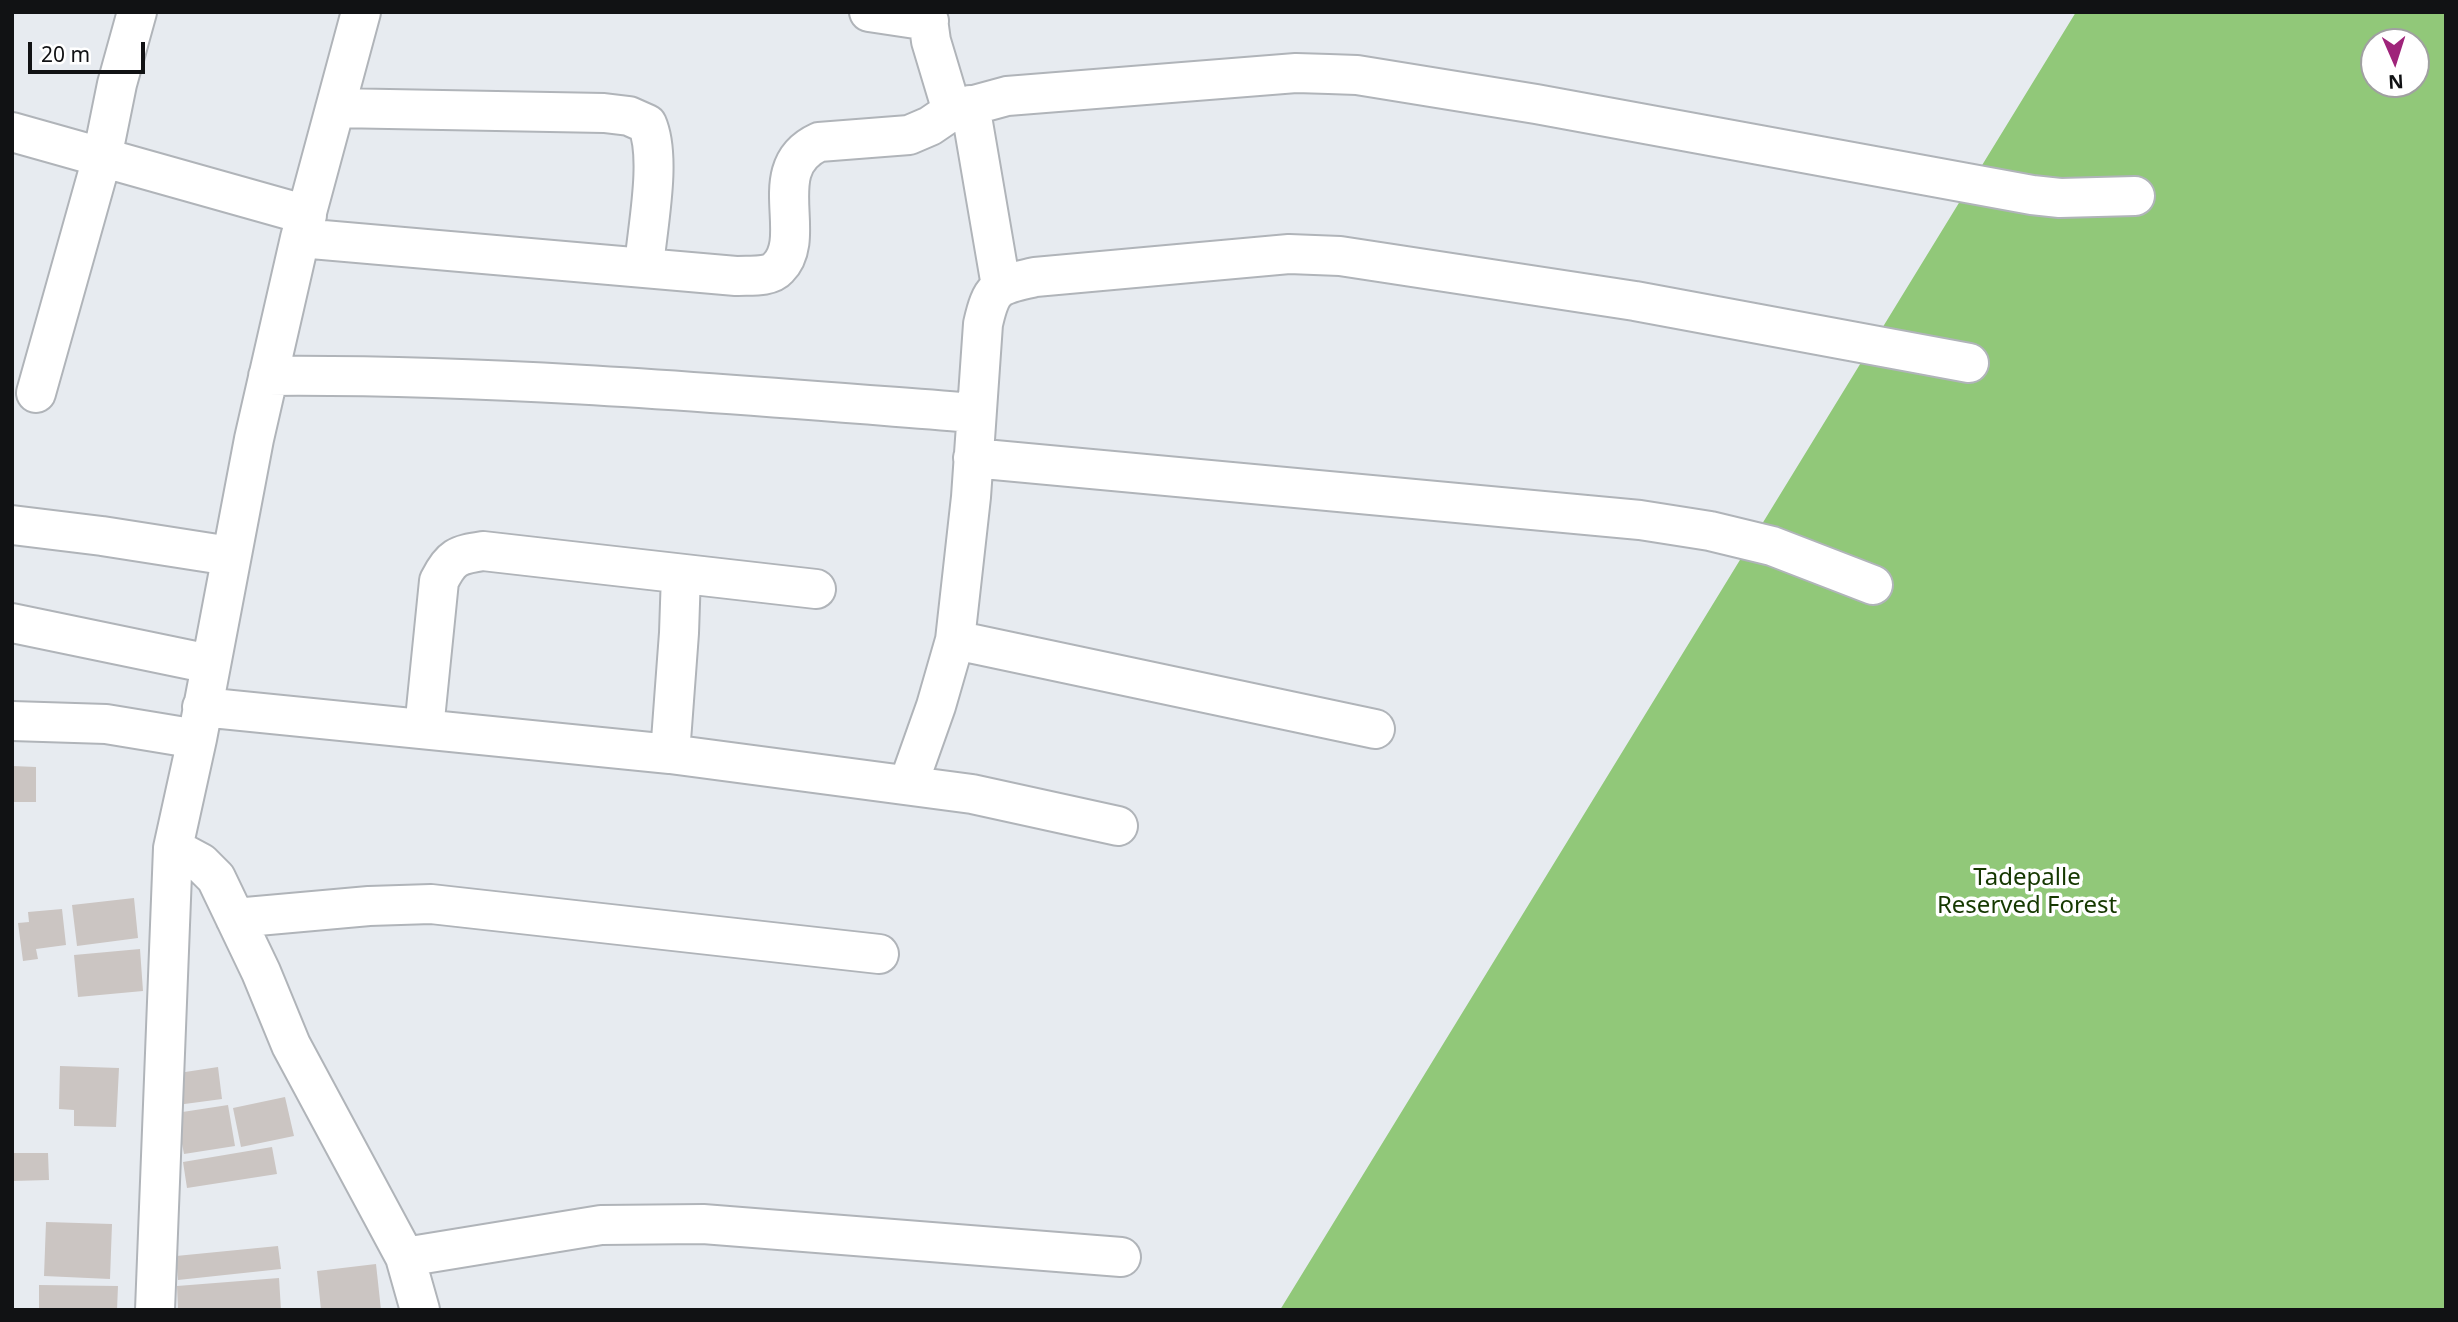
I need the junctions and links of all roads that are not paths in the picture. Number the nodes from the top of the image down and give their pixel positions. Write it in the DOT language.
graph roads {
  1 [pos="137,12"];
  2 [pos="361,12"];
  3 [pos="869,12"];
  4 [pos="928,17"];
  5 [pos="335,108"];
  6 [pos="961,108"];
  7 [pos="12,132"];
  8 [pos="102,158"];
  9 [pos="2135,196"];
  10 [pos="304,227"];
  11 [pos="643,267"];
  12 [pos="1001,286"];
  13 [pos="1969,363"];
  14 [pos="268,376"];
  15 [pos="36,393"];
  16 [pos="976,413"];
  17 [pos="973,458"];
  18 [pos="12,525"];
  19 [pos="230,556"];
  20 [pos="681,574"];
  21 [pos="1873,585"];
  22 [pos="816,589"];
  23 [pos="12,623"];
  24 [pos="955,640"];
  25 [pos="210,664"];
  26 [pos="12,721"];
  27 [pos="199,723"];
  28 [pos="424,729"];
  29 [pos="1375,729"];
  30 [pos="670,754"];
  31 [pos="908,785"];
  32 [pos="1118,826"];
  33 [pos="173,848"];
  34 [pos="235,918"];
  35 [pos="880,954"];
  36 [pos="1121,1256"];
  37 [pos="405,1257"];
  38 [pos="155,1310"];
  39 [pos="420,1310"];
  1 -- 8 [label="street"];
  2 -- 5 [label="street"];
  3 -- 4 [label="street"];
  4 -- 6 [label="street"];
  5 -- 10 [label="street"];
  5 -- 11 [label="street"];
  6 -- 9 [label="street"];
  6 -- 11 [label="street"];
  6 -- 12 [label="street"];
  7 -- 8 [label="street"];
  8 -- 10 [label="street"];
  8 -- 15 [label="street"];
  10 -- 11 [label="street"];
  10 -- 14 [label="street"];
  12 -- 13 [label="street"];
  12 -- 16 [label="street"];
  14 -- 16 [label="street"];
  14 -- 19 [label="street"];
  16 -- 17 [label="street"];
  17 -- 21 [label="street"];
  17 -- 24 [label="street"];
  18 -- 19 [label="street"];
  19 -- 25 [label="street"];
  20 -- 22 [label="street"];
  20 -- 28 [label="street"];
  20 -- 30 [label="street"];
  23 -- 25 [label="street"];
  24 -- 29 [label="street"];
  24 -- 31 [label="street"];
  25 -- 27 [label="street"];
  26 -- 27 [label="street"];
  27 -- 28 [label="street"];
  27 -- 33 [label="street"];
  28 -- 30 [label="street"];
  30 -- 31 [label="street"];
  31 -- 32 [label="street"];
  33 -- 34 [label="street"];
  33 -- 38 [label="street"];
  34 -- 35 [label="street"];
  34 -- 37 [label="street"];
  36 -- 37 [label="street"];
  37 -- 39 [label="street"];
}
